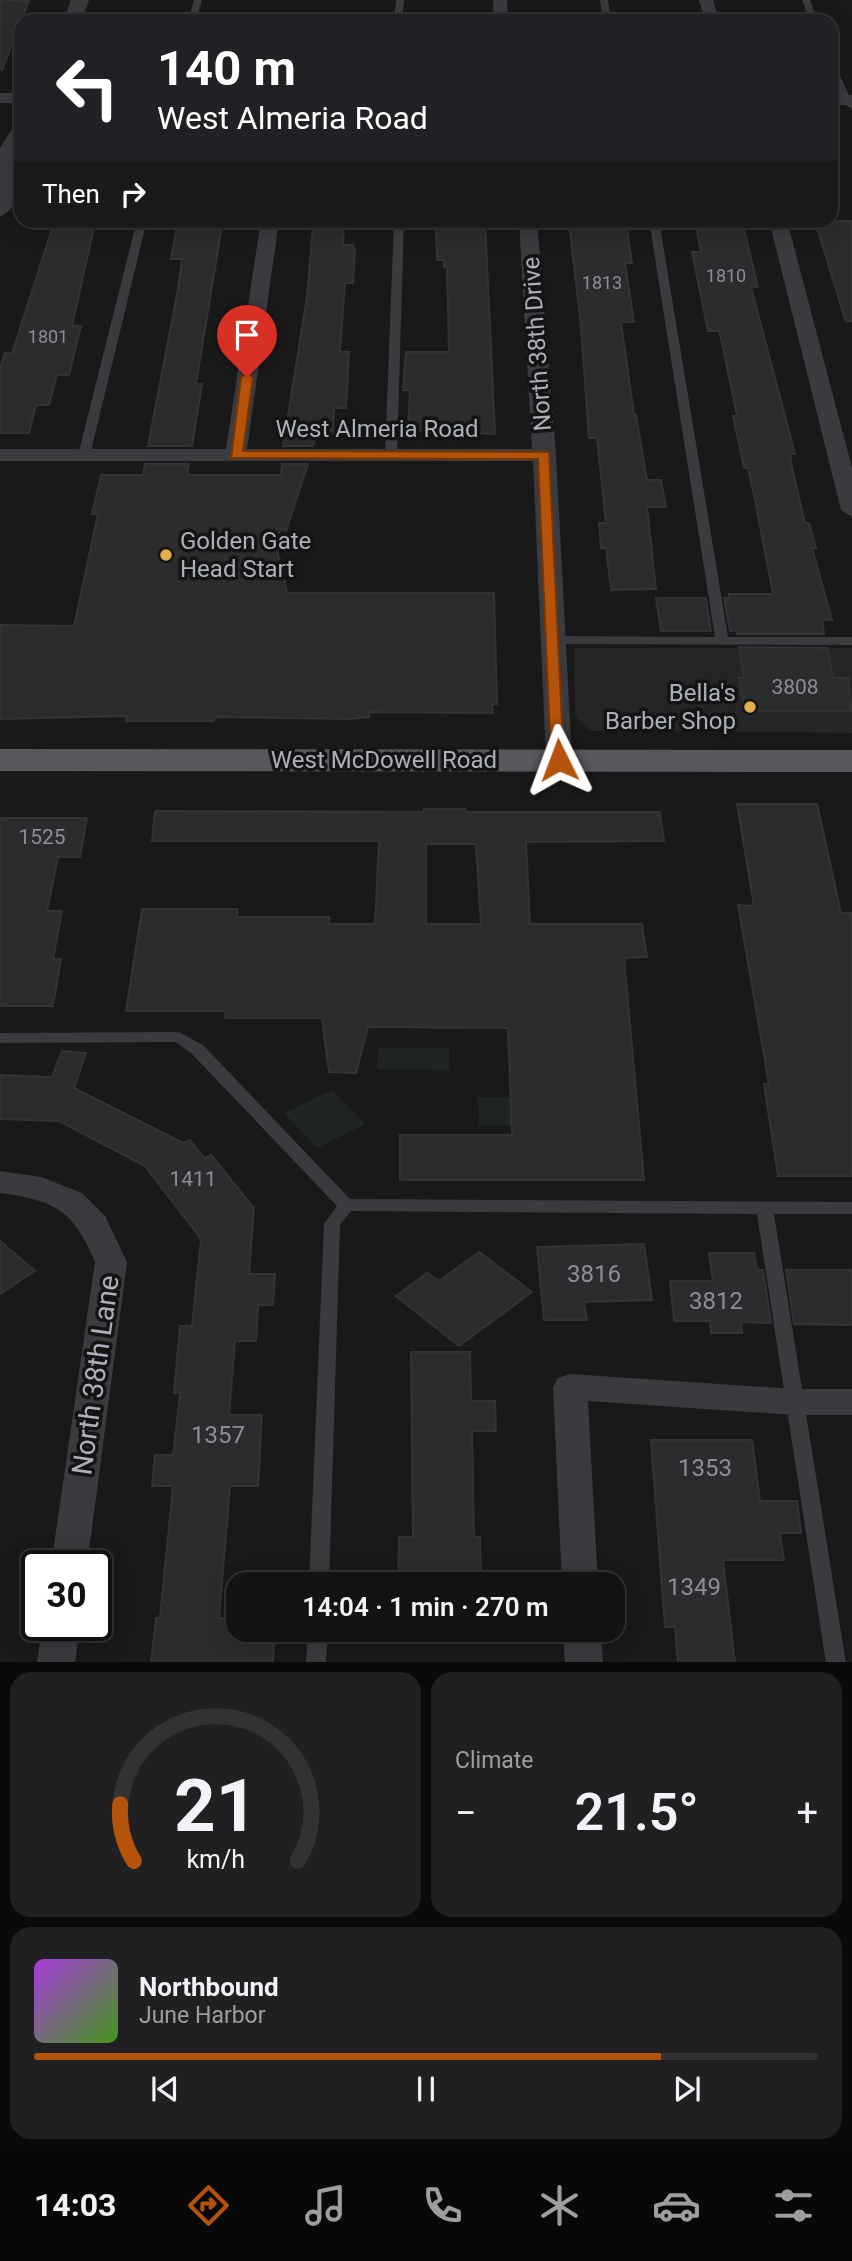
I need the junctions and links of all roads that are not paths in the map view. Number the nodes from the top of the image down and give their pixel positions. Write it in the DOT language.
graph roads {
  1 [pos="838,83"];
  2 [pos="845,101"];
  3 [pos="14,139"];
  4 [pos="14,166"];
  5 [pos="14,176"];
  6 [pos="0,209"];
  7 [pos="140,228"];
  8 [pos="269,228"];
  9 [pos="400,228"];
  10 [pos="529,228"];
  11 [pos="655,228"];
  12 [pos="780,228"];
  13 [pos="0,455"];
  14 [pos="84,455"];
  15 [pos="236,455"];
  16 [pos="391,455"];
  17 [pos="545,455"];
  18 [pos="852,510"];
  19 [pos="551,640"];
  20 [pos="722,641"];
  21 [pos="852,641"];
  22 [pos="0,760"];
  23 [pos="559,760"];
  24 [pos="852,761"];
  25 [pos="0,1038"];
  26 [pos="0,1182"];
  27 [pos="346,1205"];
  28 [pos="852,1208"];
  29 [pos="765,1209"];
  30 [pos="794,1402"];
  31 [pos="852,1402"];
  32 [pos="71,1550"];
  33 [pos="319,1572"];
  34 [pos="579,1572"];
  35 [pos="59,1641"];
  36 [pos="317,1642"];
  37 [pos="583,1642"];
  38 [pos="56,1662"];
  39 [pos="316,1662"];
  40 [pos="584,1662"];
  41 [pos="836,1662"];
  1 -- 2 [label="lane"];
  3 -- 4 [label="street"];
  5 -- 6 [label="street"];
  7 -- 14 [label="lane"];
  8 -- 15 [label="street"];
  9 -- 16 [label="lane"];
  10 -- 17 [label="street, North 38th Drive"];
  11 -- 20 [label="lane"];
  12 -- 18 [label="street"];
  13 -- 14 [label="street, West Almeria Road"];
  14 -- 15 [label="street, West Almeria Road"];
  15 -- 16 [label="street, West Almeria Road"];
  16 -- 17 [label="street, West Almeria Road"];
  17 -- 19 [label="street, North 38th Drive"];
  19 -- 20 [label="lane"];
  19 -- 23 [label="street, North 38th Drive"];
  20 -- 21 [label="lane"];
  22 -- 23 [label="main road, West McDowell Road"];
  23 -- 24 [label="main road, West McDowell Road"];
  25 -- 27 [label="lane"];
  26 -- 32 [label="street, North 38th Lane"];
  27 -- 29 [label="lane"];
  27 -- 33 [label="lane"];
  28 -- 29 [label="lane"];
  29 -- 30 [label="lane"];
  30 -- 31 [label="street"];
  30 -- 34 [label="street"];
  30 -- 41 [label="lane"];
  35 -- 38 [label="street"];
  36 -- 39 [label="lane"];
  37 -- 40 [label="street"];
}
